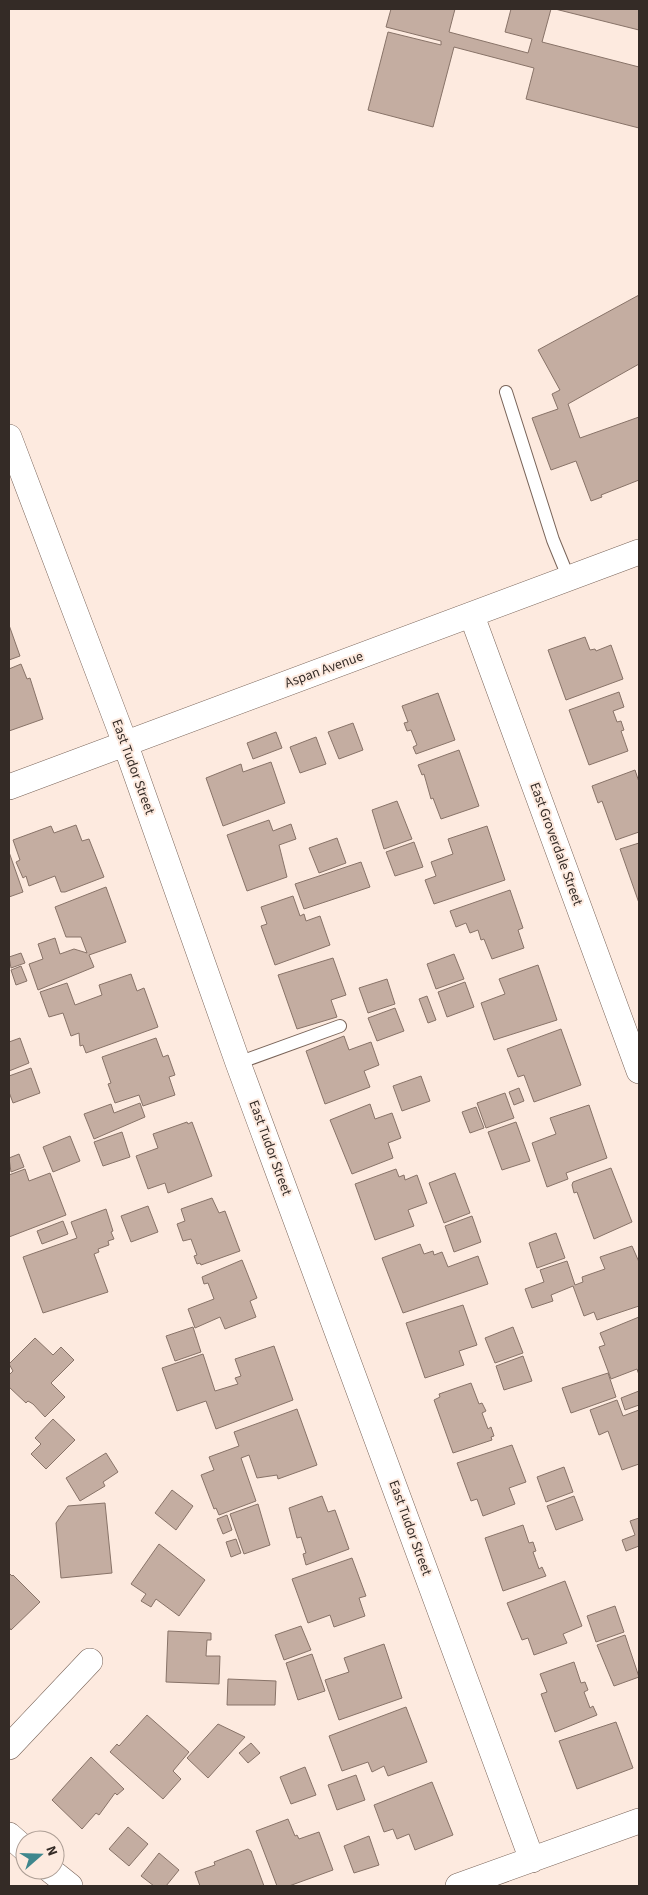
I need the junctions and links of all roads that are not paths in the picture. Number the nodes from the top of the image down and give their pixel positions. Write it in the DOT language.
graph roads {
  1 [pos="506,392"];
  2 [pos="9,437"];
  3 [pos="639,552"];
  4 [pos="569,579"];
  5 [pos="472,616"];
  6 [pos="125,744"];
  7 [pos="9,787"];
  8 [pos="340,1026"];
  9 [pos="238,1063"];
  10 [pos="639,1071"];
  11 [pos="90,1662"];
  12 [pos="9,1747"];
  13 [pos="638,1824"];
  14 [pos="532,1860"];
  15 [pos="458,1886"];
  1 -- 4 [label="lane"];
  2 -- 6 [label="street, East Tudor Street"];
  3 -- 4 [label="street, Aspan Avenue"];
  4 -- 5 [label="street, Aspan Avenue"];
  5 -- 6 [label="street, Aspan Avenue"];
  5 -- 10 [label="street, East Groverdale Street"];
  6 -- 7 [label="street, Aspan Avenue"];
  6 -- 9 [label="street, East Tudor Street"];
  8 -- 9 [label="lane"];
  9 -- 14 [label="street, East Tudor Street"];
  11 -- 12 [label="street"];
  13 -- 14 [label="street"];
  14 -- 15 [label="street"];
}
